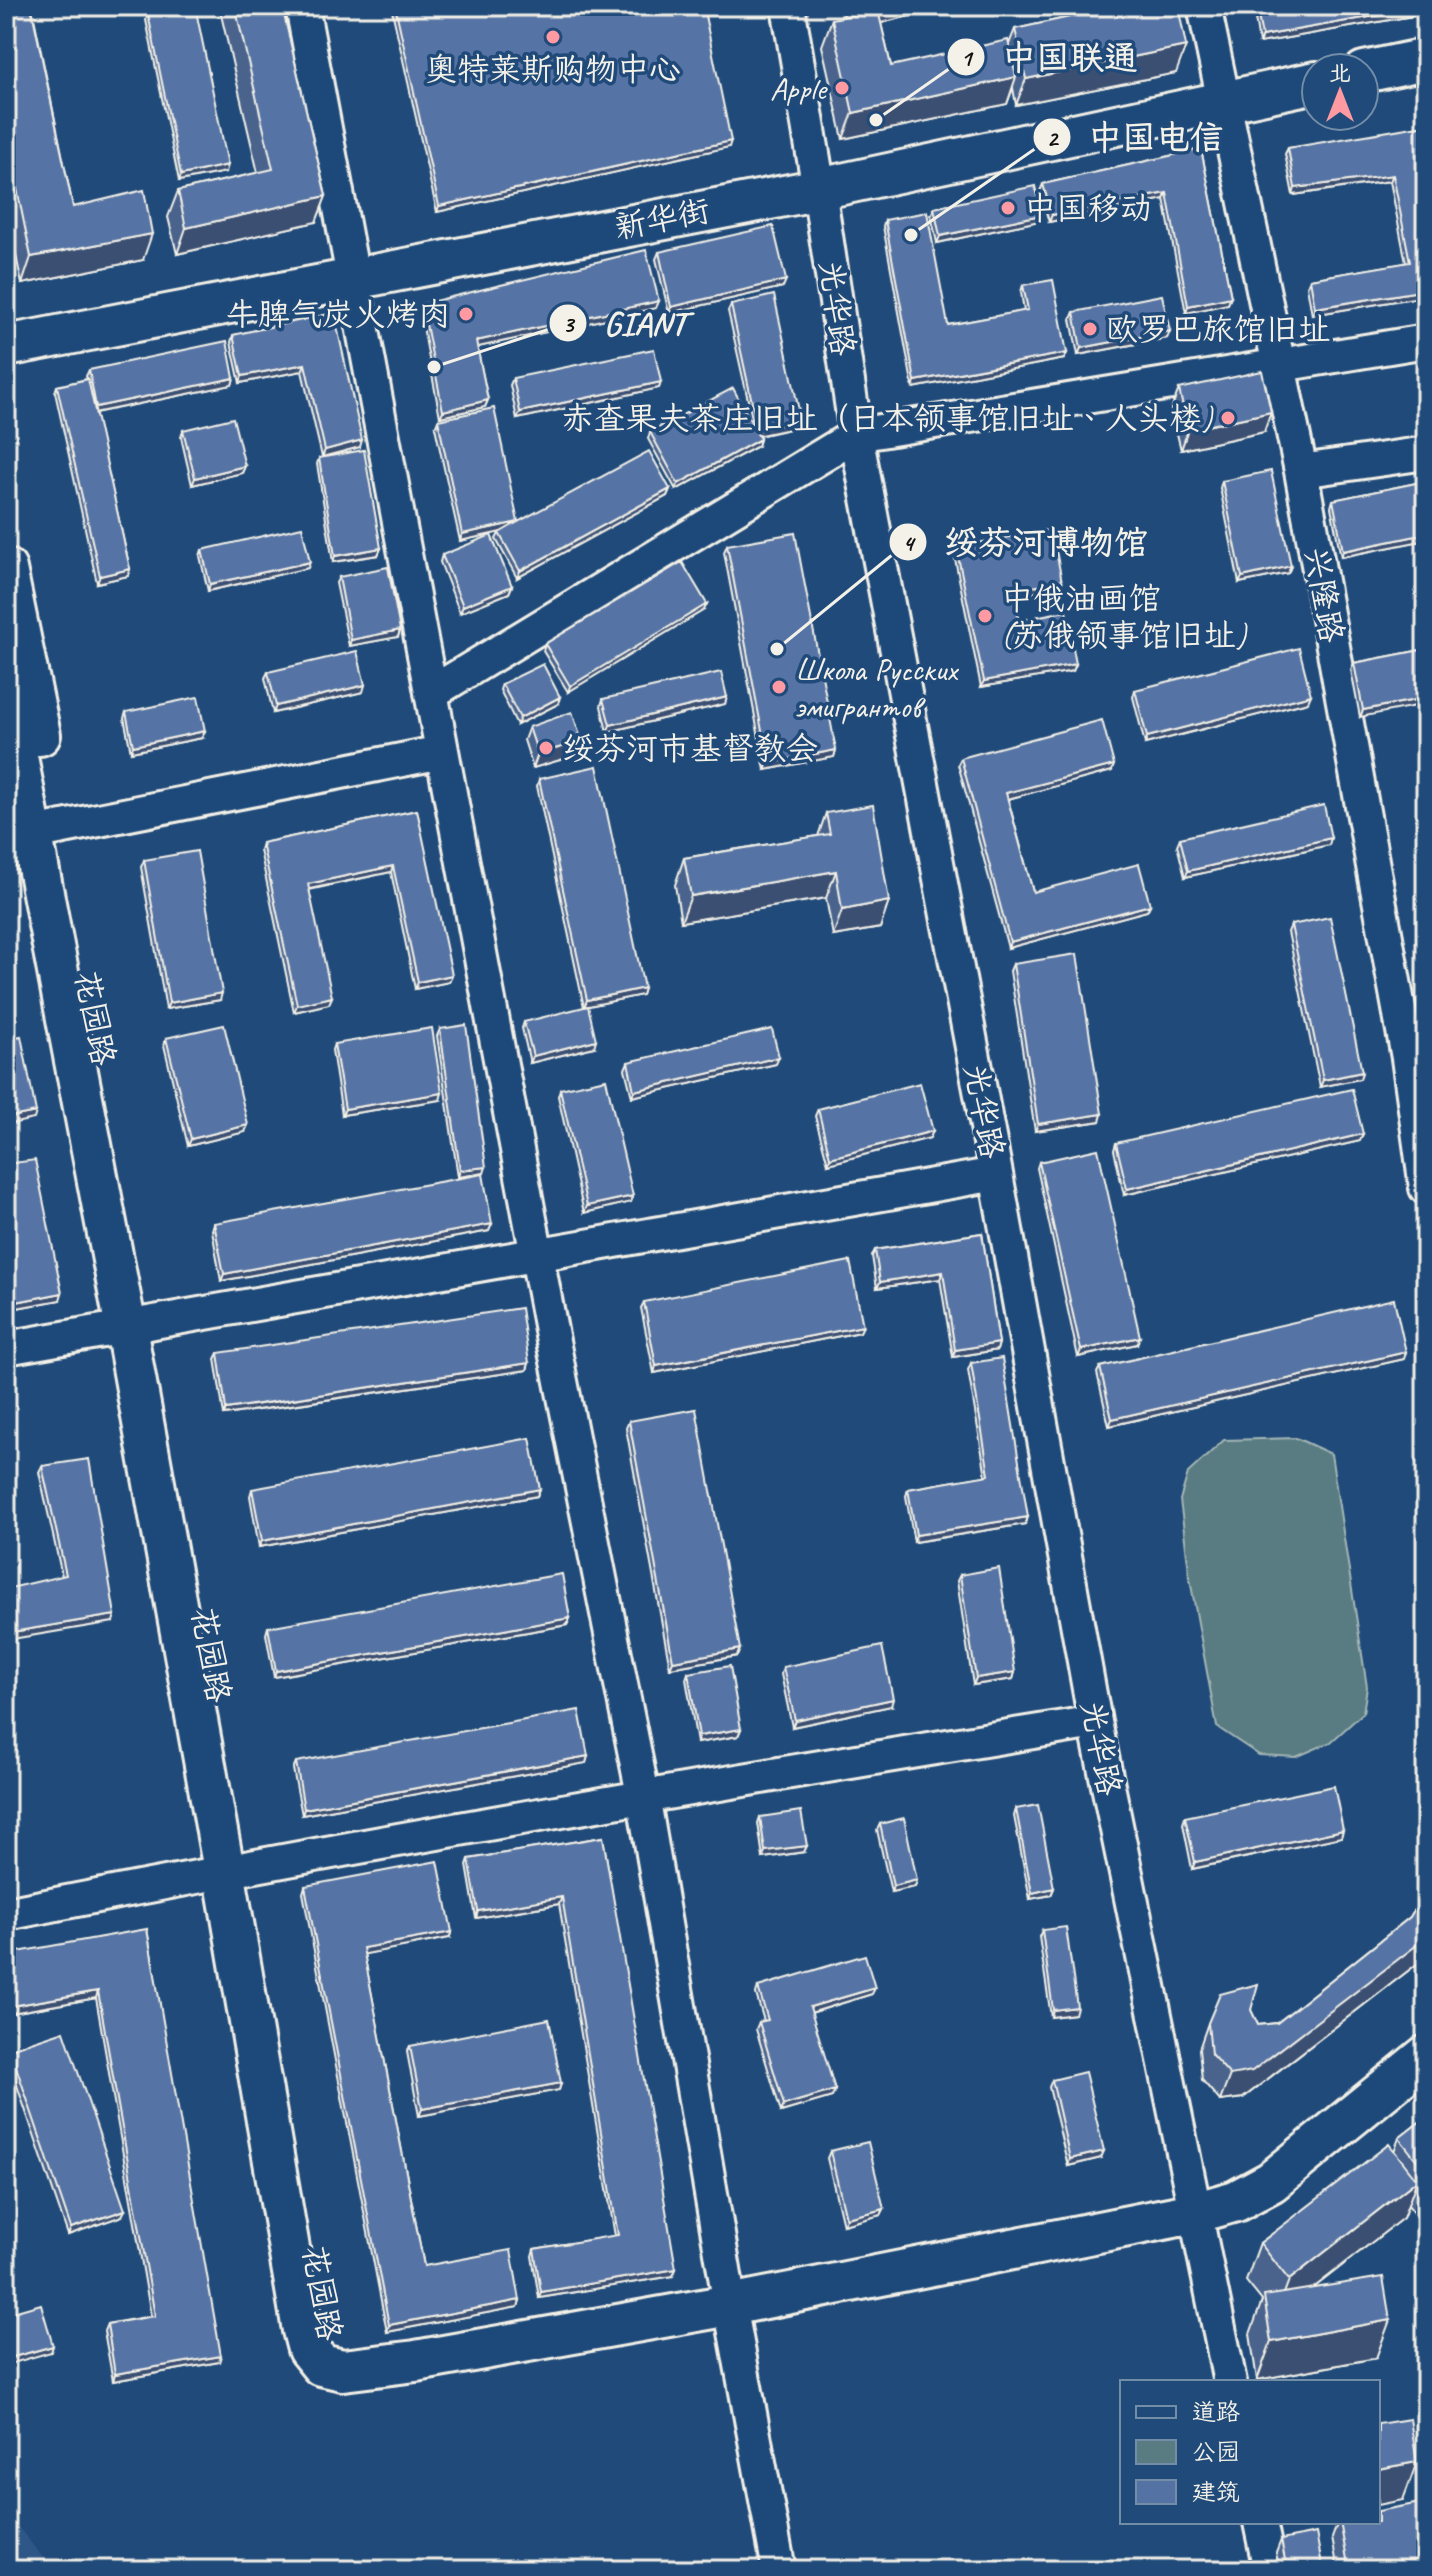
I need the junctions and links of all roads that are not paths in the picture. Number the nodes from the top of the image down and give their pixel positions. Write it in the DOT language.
graph roads {
  1 [pos="302,6"];
  2 [pos="788,6"];
  3 [pos="1204,6"];
  4 [pos="1426,59"];
  5 [pos="1380,69"];
  6 [pos="1300,85"];
  7 [pos="1223,102"];
  8 [pos="819,189"];
  9 [pos="353,277"];
  10 [pos="1426,341"];
  11 [pos="6,346"];
  12 [pos="1279,366"];
  13 [pos="856,435"];
  14 [pos="1426,453"];
  15 [pos="1301,471"];
  16 [pos="6,569"];
  17 [pos="431,693"];
  18 [pos="6,699"];
  19 [pos="442,752"];
  20 [pos="46,830"];
  21 [pos="996,1174"];
  22 [pos="1426,1188"];
  23 [pos="537,1255"];
  24 [pos="140,1325"];
  25 [pos="6,1348"];
  26 [pos="1095,1722"];
  27 [pos="643,1795"];
  28 [pos="236,1868"];
  29 [pos="6,1914"];
  30 [pos="1426,2056"];
  31 [pos="1194,2213"];
  32 [pos="730,2305"];
  33 [pos="1230,2380"];
  34 [pos="1260,2524"];
  35 [pos="779,2570"];
  36 [pos="1270,2570"];
  1 -- 9 [label="street"];
  2 -- 8 [label="street, 光华路"];
  3 -- 7 [label="street, 兴隆路"];
  4 -- 5 [label="main road"];
  6 -- 7 [label="main road, 新华街"];
  7 -- 8 [label="main road, 新华街"];
  7 -- 12 [label="street, 兴隆路"];
  8 -- 9 [label="main road, 新华街"];
  8 -- 13 [label="street, 光华路"];
  9 -- 11 [label="main road, 新华街"];
  9 -- 17 [label="street"];
  10 -- 12 [label="street"];
  12 -- 13 [label="street"];
  12 -- 15 [label="street, 兴隆路"];
  13 -- 17 [label="street"];
  13 -- 21 [label="street, 光华路"];
  14 -- 15 [label="street"];
  15 -- 22 [label="street, 兴隆路"];
  16 -- 20 [label="main road, 花园路"];
  17 -- 19 [label="street"];
  18 -- 20 [label="main road, 花园路"];
  19 -- 20 [label="street"];
  19 -- 23 [label="street"];
  20 -- 24 [label="main road, 花园路"];
  21 -- 23 [label="street"];
  21 -- 26 [label="street, 光华路"];
  23 -- 24 [label="street"];
  23 -- 27 [label="street"];
  24 -- 25 [label="street"];
  24 -- 28 [label="main road, 花园路"];
  26 -- 27 [label="street"];
  26 -- 31 [label="street, 光华路"];
  27 -- 28 [label="street"];
  27 -- 32 [label="street"];
  28 -- 29 [label="street"];
  28 -- 32 [label="main road, 花园路"];
  30 -- 31 [label="main road"];
  31 -- 32 [label="main road"];
  31 -- 33 [label="street, 光华路"];
  32 -- 35 [label="street"];
  34 -- 36 [label="street"];
}
